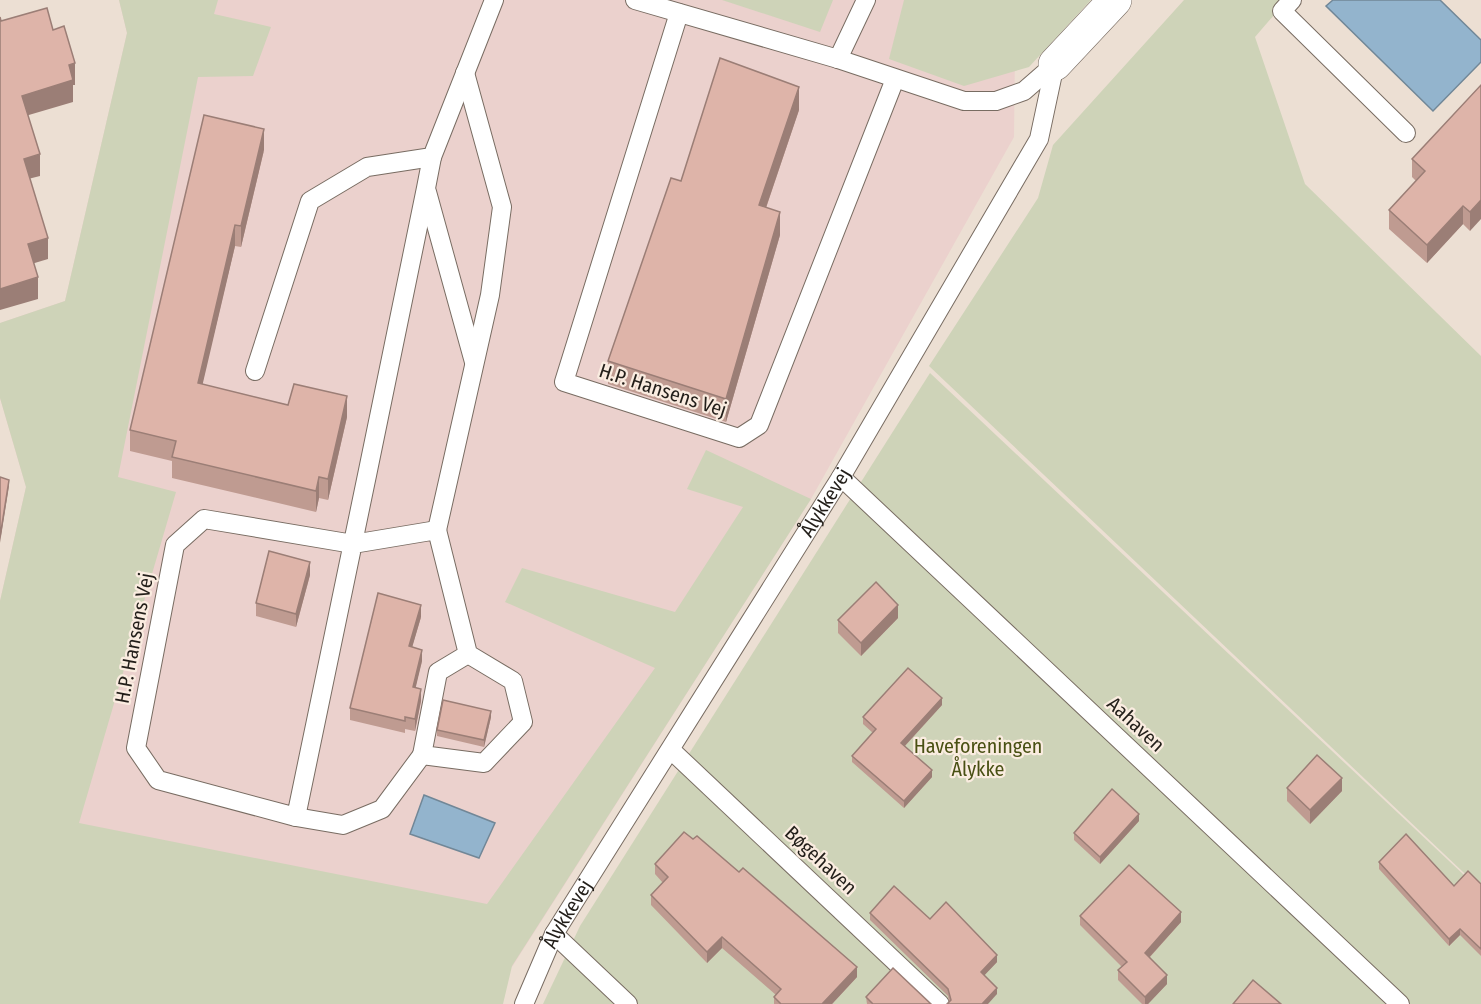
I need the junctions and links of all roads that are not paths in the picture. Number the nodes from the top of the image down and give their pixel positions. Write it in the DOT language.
graph roads {
  1 [pos="494,0"];
  2 [pos="635,0"];
  3 [pos="866,0"];
  4 [pos="1115,0"];
  5 [pos="1292,0"];
  6 [pos="679,13"];
  7 [pos="838,59"];
  8 [pos="1055,64"];
  9 [pos="465,73"];
  10 [pos="895,79"];
  11 [pos="1406,133"];
  12 [pos="432,158"];
  13 [pos="426,188"];
  14 [pos="475,364"];
  15 [pos="255,371"];
  16 [pos="841,477"];
  17 [pos="437,530"];
  18 [pos="353,544"];
  19 [pos="468,654"];
  20 [pos="671,750"];
  21 [pos="422,755"];
  22 [pos="296,817"];
  23 [pos="554,934"];
  24 [pos="524,1004"];
  25 [pos="628,1004"];
  26 [pos="939,1004"];
  27 [pos="1400,1004"];
  1 -- 9 [label="lane"];
  2 -- 6 [label="lane"];
  3 -- 7 [label="lane"];
  4 -- 8 [label="street"];
  5 -- 11 [label="lane"];
  6 -- 7 [label="lane"];
  6 -- 10 [label="lane, H.P. Hansens Vej"];
  7 -- 10 [label="lane"];
  8 -- 10 [label="lane"];
  8 -- 16 [label="lane, Ålykkevej"];
  9 -- 12 [label="lane"];
  9 -- 14 [label="lane"];
  12 -- 13 [label="lane"];
  12 -- 15 [label="lane"];
  13 -- 14 [label="lane"];
  13 -- 18 [label="lane"];
  14 -- 17 [label="lane"];
  16 -- 20 [label="lane, Ålykkevej"];
  16 -- 27 [label="lane, Aahaven"];
  17 -- 18 [label="lane, H.P. Hansens Vej"];
  17 -- 19 [label="lane"];
  18 -- 22 [label="lane"];
  18 -- 22 [label="lane, H.P. Hansens Vej"];
  19 -- 21 [label="lane, H.P. Hansens Vej"];
  19 -- 21 [label="lane"];
  20 -- 23 [label="lane, Ålykkevej"];
  20 -- 26 [label="lane, Bøgehaven"];
  21 -- 22 [label="lane, H.P. Hansens Vej"];
  23 -- 24 [label="lane, Ålykkevej"];
  23 -- 25 [label="lane"];
}
